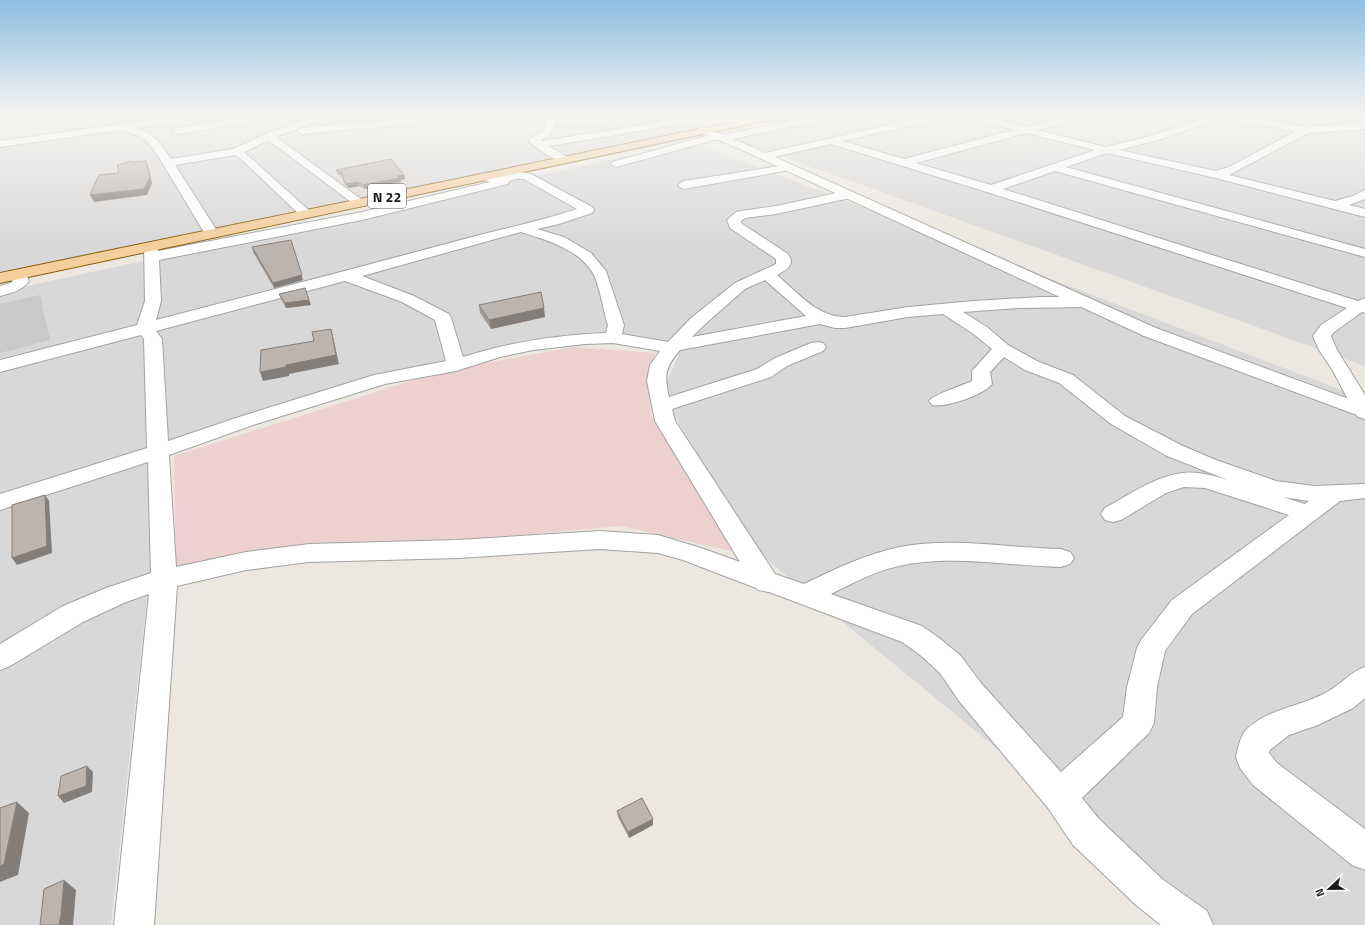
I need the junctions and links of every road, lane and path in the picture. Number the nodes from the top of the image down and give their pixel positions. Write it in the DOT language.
graph roads {
  1 [pos="168,159"];
  2 [pos="193,159"];
  3 [pos="245,159"];
  4 [pos="301,159"];
  5 [pos="564,159"];
  6 [pos="633,159"];
  7 [pos="770,159"];
  8 [pos="891,159"];
  9 [pos="917,159"];
  10 [pos="1081,159"];
  11 [pos="1147,159"];
  12 [pos="1251,159"];
  13 [pos="169,163"];
  14 [pos="903,163"];
  15 [pos="616,164"];
  16 [pos="786,168"];
  17 [pos="1056,168"];
  18 [pos="1217,175"];
  19 [pos="484,176"];
  20 [pos="526,176"];
  21 [pos="684,185"];
  22 [pos="991,189"];
  23 [pos="1365,194"];
  24 [pos="846,195"];
  25 [pos="359,202"];
  26 [pos="1336,205"];
  27 [pos="1365,213"];
  28 [pos="307,214"];
  29 [pos="521,228"];
  30 [pos="212,234"];
  31 [pos="151,252"];
  32 [pos="1365,253"];
  33 [pos="20,274"];
  34 [pos="767,274"];
  35 [pos="346,276"];
  36 [pos="0,278"];
  37 [pos="0,291"];
  38 [pos="1086,302"];
  39 [pos="1363,306"];
  40 [pos="947,309"];
  41 [pos="821,319"];
  42 [pos="145,328"];
  43 [pos="613,338"];
  44 [pos="673,347"];
  45 [pos="818,347"];
  46 [pos="1002,349"];
  47 [pos="456,365"];
  48 [pos="0,366"];
  49 [pos="939,401"];
  50 [pos="661,406"];
  51 [pos="1364,412"];
  52 [pos="157,452"];
  53 [pos="1365,491"];
  54 [pos="1334,494"];
  55 [pos="0,502"];
  56 [pos="1309,513"];
  57 [pos="1113,514"];
  58 [pos="1061,558"];
  59 [pos="164,579"];
  60 [pos="767,583"];
  61 [pos="805,595"];
  62 [pos="0,658"];
  63 [pos="1365,680"];
  64 [pos="1060,796"];
  65 [pos="1365,852"];
  66 [pos="134,925"];
  67 [pos="1193,925"];
  1 -- 13 [label="street"];
  2 -- 13 [label="street"];
  3 -- 28 [label="street"];
  4 -- 25 [label="street"];
  5 -- 19 [label="main road, N 22"];
  6 -- 15 [label="street"];
  7 -- 16 [label="street"];
  8 -- 14 [label="street"];
  9 -- 14 [label="street"];
  10 -- 17 [label="street"];
  11 -- 18 [label="street"];
  12 -- 18 [label="street"];
  13 -- 30 [label="street"];
  14 -- 22 [label="street"];
  16 -- 21 [label="street"];
  16 -- 24 [label="street"];
  17 -- 22 [label="street"];
  17 -- 32 [label="street"];
  18 -- 26 [label="street"];
  19 -- 20 [label="street"];
  19 -- 25 [label="main road, N 22"];
  20 -- 29 [label="street"];
  20 -- 31 [label="street"];
  22 -- 39 [label="street"];
  23 -- 26 [label="street"];
  24 -- 34 [label="street"];
  24 -- 38 [label="street"];
  25 -- 28 [label="main road, N 22"];
  26 -- 27 [label="street"];
  28 -- 30 [label="main road, N 22"];
  29 -- 35 [label="street"];
  29 -- 43 [label="street"];
  30 -- 31 [label="main road, N 22"];
  31 -- 33 [label="main road, N 22"];
  31 -- 42 [label="street"];
  33 -- 36 [label="main road, N 22"];
  33 -- 37 [label="street"];
  34 -- 41 [label="street"];
  34 -- 44 [label="street"];
  35 -- 42 [label="street"];
  35 -- 47 [label="street"];
  38 -- 40 [label="street"];
  38 -- 51 [label="street"];
  39 -- 51 [label="street"];
  40 -- 41 [label="street"];
  40 -- 46 [label="street"];
  41 -- 44 [label="street"];
  42 -- 48 [label="street"];
  42 -- 52 [label="street"];
  43 -- 44 [label="street"];
  43 -- 47 [label="street"];
  44 -- 50 [label="street"];
  45 -- 50 [label="street"];
  46 -- 49 [label="street"];
  46 -- 54 [label="street"];
  47 -- 52 [label="street"];
  50 -- 60 [label="street"];
  52 -- 55 [label="street"];
  52 -- 59 [label="street"];
  53 -- 54 [label="street"];
  54 -- 56 [label="street"];
  56 -- 57 [label="street"];
  56 -- 64 [label="street"];
  58 -- 61 [label="street"];
  59 -- 60 [label="street"];
  59 -- 62 [label="street"];
  59 -- 66 [label="street"];
  60 -- 61 [label="street"];
  61 -- 64 [label="street"];
  63 -- 65 [label="street"];
  64 -- 67 [label="street"];
}
